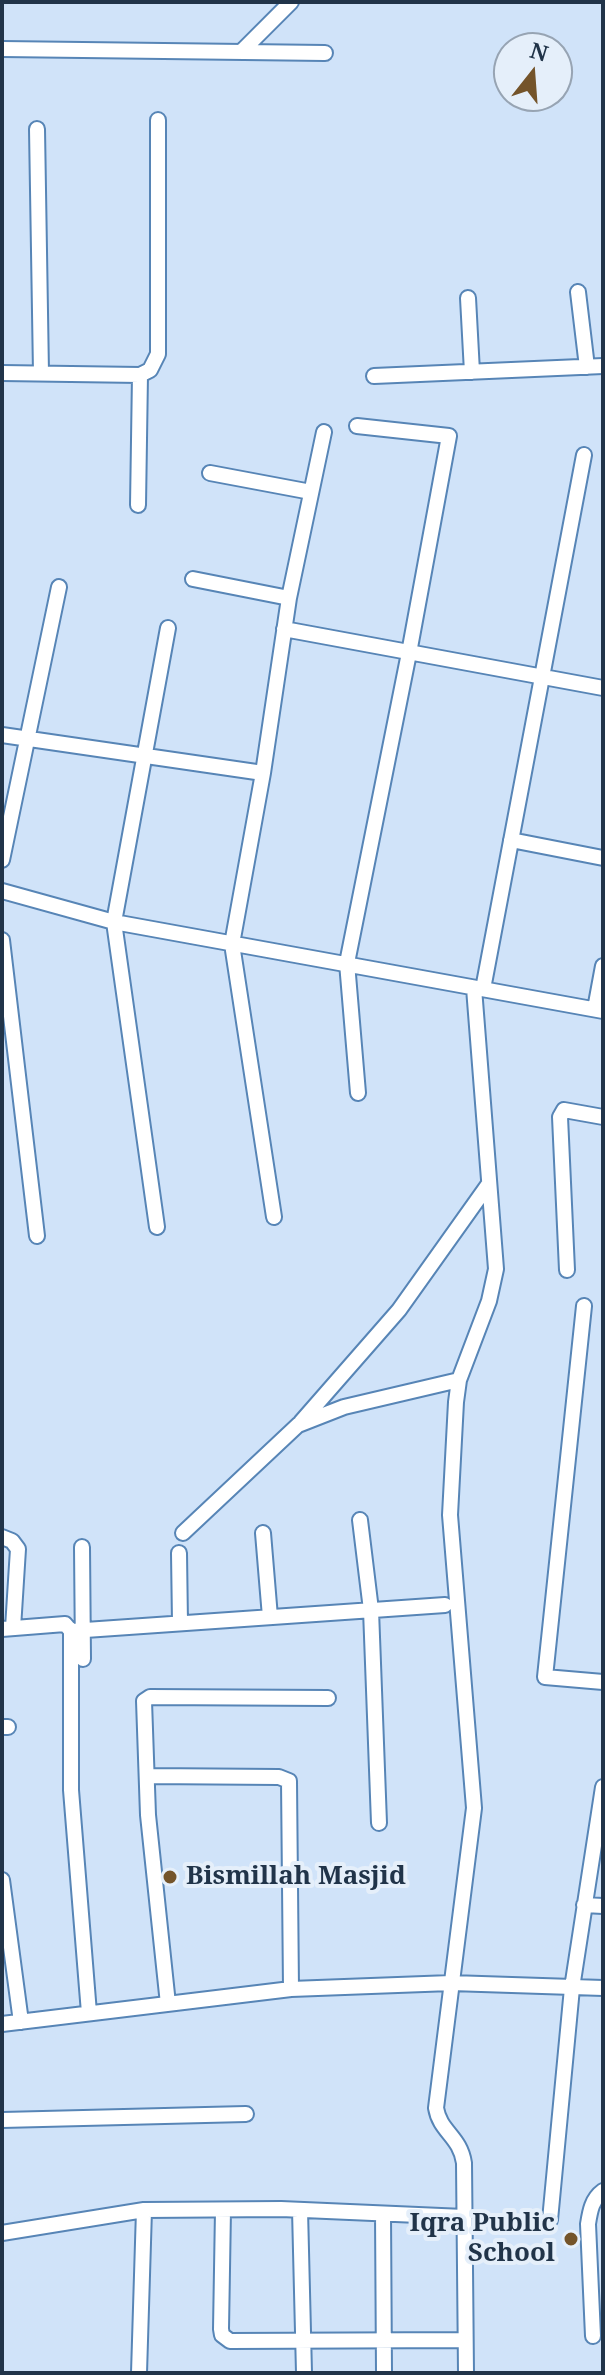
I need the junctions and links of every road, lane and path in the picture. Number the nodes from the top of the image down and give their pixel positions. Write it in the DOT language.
graph roads {
  1 [pos="291,2"];
  2 [pos="2,49"];
  3 [pos="241,52"];
  4 [pos="325,53"];
  5 [pos="158,120"];
  6 [pos="37,129"];
  7 [pos="578,292"];
  8 [pos="468,298"];
  9 [pos="603,366"];
  10 [pos="587,367"];
  11 [pos="472,372"];
  12 [pos="2,373"];
  13 [pos="41,373"];
  14 [pos="140,375"];
  15 [pos="374,376"];
  16 [pos="357,426"];
  17 [pos="324,432"];
  18 [pos="584,455"];
  19 [pos="210,473"];
  20 [pos="311,492"];
  21 [pos="138,505"];
  22 [pos="193,579"];
  23 [pos="59,587"];
  24 [pos="289,598"];
  25 [pos="168,628"];
  26 [pos="284,629"];
  27 [pos="409,653"];
  28 [pos="542,677"];
  29 [pos="603,688"];
  30 [pos="2,735"];
  31 [pos="27,739"];
  32 [pos="145,756"];
  33 [pos="263,773"];
  34 [pos="511,840"];
  35 [pos="603,858"];
  36 [pos="2,860"];
  37 [pos="2,891"];
  38 [pos="114,922"];
  39 [pos="2,940"];
  40 [pos="232,944"];
  41 [pos="347,963"];
  42 [pos="603,966"];
  43 [pos="479,988"];
  44 [pos="599,1010"];
  45 [pos="358,1093"];
  46 [pos="603,1117"];
  47 [pos="488,1185"];
  48 [pos="274,1217"];
  49 [pos="157,1227"];
  50 [pos="37,1236"];
  51 [pos="567,1270"];
  52 [pos="584,1306"];
  53 [pos="459,1380"];
  54 [pos="298,1425"];
  55 [pos="360,1520"];
  56 [pos="183,1533"];
  57 [pos="263,1533"];
  58 [pos="2,1537"];
  59 [pos="82,1547"];
  60 [pos="179,1553"];
  61 [pos="445,1605"];
  62 [pos="371,1610"];
  63 [pos="270,1617"];
  64 [pos="180,1623"];
  65 [pos="7,1628"];
  66 [pos="77,1630"];
  67 [pos="83,1659"];
  68 [pos="603,1682"];
  69 [pos="328,1698"];
  70 [pos="147,1776"];
  71 [pos="603,1787"];
  72 [pos="379,1823"];
  73 [pos="2,1880"];
  74 [pos="584,1905"];
  75 [pos="603,1906"];
  76 [pos="451,1983"];
  77 [pos="572,1988"];
  78 [pos="603,1988"];
  79 [pos="291,1989"];
  80 [pos="168,2004"];
  81 [pos="89,2013"];
  82 [pos="21,2022"];
  83 [pos="2,2024"];
  84 [pos="246,2114"];
  85 [pos="2,2120"];
  86 [pos="603,2191"];
  87 [pos="144,2210"];
  88 [pos="223,2210"];
  89 [pos="300,2210"];
  90 [pos="383,2214"];
  91 [pos="464,2217"];
  92 [pos="550,2220"];
  93 [pos="2,2233"];
  94 [pos="593,2336"];
  95 [pos="465,2340"];
  96 [pos="305,2341"];
  97 [pos="383,2341"];
  98 [pos="139,2373"];
  99 [pos="304,2373"];
  100 [pos="384,2373"];
  101 [pos="466,2373"];
  1 -- 3 [label="street"];
  2 -- 3 [label="street"];
  3 -- 4 [label="street"];
  5 -- 14 [label="street"];
  6 -- 13 [label="street"];
  7 -- 10 [label="street"];
  8 -- 11 [label="street"];
  9 -- 10 [label="street"];
  10 -- 11 [label="street"];
  11 -- 15 [label="street"];
  12 -- 13 [label="street"];
  13 -- 14 [label="street"];
  14 -- 21 [label="street"];
  16 -- 27 [label="street"];
  17 -- 20 [label="street"];
  18 -- 28 [label="street"];
  19 -- 20 [label="street"];
  20 -- 24 [label="street"];
  22 -- 24 [label="street"];
  23 -- 31 [label="street"];
  24 -- 26 [label="street"];
  25 -- 32 [label="street"];
  26 -- 27 [label="street"];
  26 -- 33 [label="street"];
  27 -- 28 [label="street"];
  27 -- 41 [label="street"];
  28 -- 29 [label="street"];
  28 -- 34 [label="street"];
  30 -- 31 [label="street"];
  31 -- 32 [label="street"];
  31 -- 36 [label="street"];
  32 -- 33 [label="street"];
  32 -- 38 [label="street"];
  33 -- 40 [label="street"];
  34 -- 35 [label="street"];
  34 -- 43 [label="street"];
  37 -- 38 [label="street"];
  38 -- 40 [label="street"];
  38 -- 49 [label="street"];
  39 -- 50 [label="street"];
  40 -- 41 [label="street"];
  40 -- 48 [label="street"];
  41 -- 43 [label="street"];
  41 -- 45 [label="street"];
  42 -- 44 [label="street"];
  43 -- 44 [label="street"];
  43 -- 47 [label="street"];
  46 -- 51 [label="street"];
  47 -- 53 [label="street"];
  47 -- 54 [label="street"];
  52 -- 68 [label="street"];
  53 -- 54 [label="street"];
  53 -- 76 [label="street"];
  54 -- 56 [label="street"];
  55 -- 62 [label="street"];
  57 -- 63 [label="street"];
  58 -- 65 [label="street"];
  59 -- 66 [label="street"];
  60 -- 64 [label="street"];
  61 -- 62 [label="street"];
  62 -- 63 [label="street"];
  62 -- 72 [label="street"];
  63 -- 64 [label="street"];
  64 -- 66 [label="street"];
  65 -- 66 [label="street"];
  66 -- 67 [label="street"];
  66 -- 81 [label="street"];
  69 -- 70 [label="street"];
  70 -- 79 [label="street"];
  70 -- 80 [label="street"];
  71 -- 74 [label="street"];
  73 -- 82 [label="street"];
  74 -- 75 [label="street"];
  74 -- 77 [label="street"];
  76 -- 77 [label="street"];
  76 -- 79 [label="street"];
  76 -- 91 [label="street"];
  77 -- 78 [label="street"];
  77 -- 92 [label="street"];
  79 -- 80 [label="street"];
  80 -- 81 [label="street"];
  81 -- 82 [label="street"];
  82 -- 83 [label="street"];
  84 -- 85 [label="street"];
  86 -- 94 [label="street"];
  87 -- 88 [label="street"];
  87 -- 93 [label="street"];
  87 -- 98 [label="street"];
  88 -- 89 [label="street"];
  88 -- 96 [label="street"];
  89 -- 90 [label="street"];
  89 -- 96 [label="street"];
  90 -- 91 [label="street"];
  90 -- 97 [label="street"];
  91 -- 95 [label="street"];
  95 -- 97 [label="street"];
  95 -- 101 [label="street"];
  96 -- 97 [label="street"];
  96 -- 99 [label="street"];
  97 -- 100 [label="street"];
}
